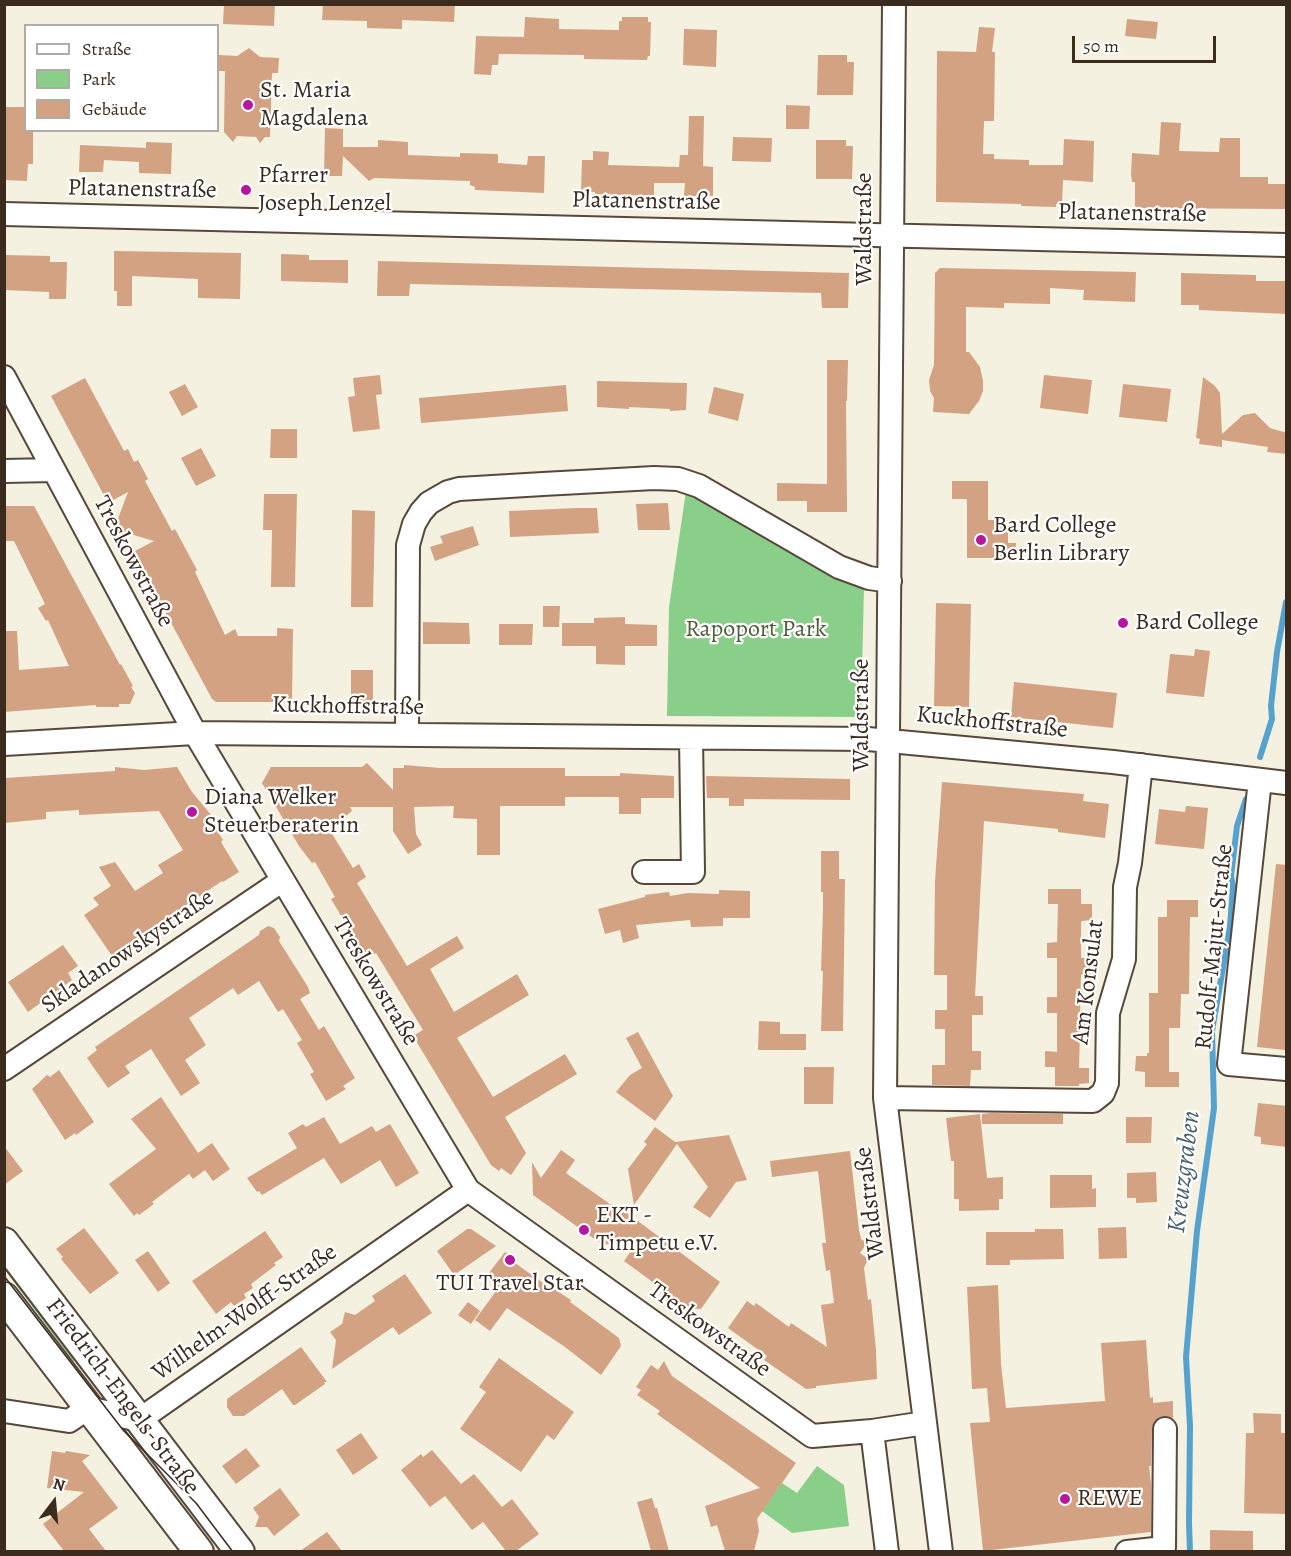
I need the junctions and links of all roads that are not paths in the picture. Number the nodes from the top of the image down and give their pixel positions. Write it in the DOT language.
graph roads {
  1 [pos="894,4"];
  2 [pos="4,214"];
  3 [pos="891,235"];
  4 [pos="1287,245"];
  5 [pos="4,377"];
  6 [pos="53,470"];
  7 [pos="4,471"];
  8 [pos="890,581"];
  9 [pos="195,733"];
  10 [pos="407,735"];
  11 [pos="691,738"];
  12 [pos="889,741"];
  13 [pos="4,744"];
  14 [pos="1141,765"];
  15 [pos="1260,780"];
  16 [pos="1287,783"];
  17 [pos="644,872"];
  18 [pos="283,880"];
  19 [pos="4,1069"];
  20 [pos="1287,1069"];
  21 [pos="885,1098"];
  22 [pos="468,1190"];
  23 [pos="4,1242"];
  24 [pos="4,1297"];
  25 [pos="88,1408"];
  26 [pos="4,1412"];
  27 [pos="139,1420"];
  28 [pos="925,1423"];
  29 [pos="1165,1430"];
  30 [pos="872,1431"];
  31 [pos="199,1551"];
  32 [pos="240,1551"];
  33 [pos="886,1551"];
  34 [pos="941,1551"];
  35 [pos="1127,1551"];
  1 -- 3 [label="street, Waldstraße"];
  2 -- 3 [label="street, Platanenstraße"];
  3 -- 4 [label="street, Platanenstraße"];
  3 -- 8 [label="street, Waldstraße"];
  5 -- 6 [label="street, Treskowstraße"];
  6 -- 7 [label="street"];
  6 -- 9 [label="street, Treskowstraße"];
  8 -- 10 [label="street"];
  8 -- 12 [label="street, Waldstraße"];
  9 -- 10 [label="street, Kuckhoffstraße"];
  9 -- 13 [label="street, Kuckhoffstraße"];
  9 -- 18 [label="street, Treskowstraße"];
  10 -- 11 [label="street, Kuckhoffstraße"];
  11 -- 12 [label="street, Kuckhoffstraße"];
  11 -- 17 [label="street"];
  12 -- 14 [label="street, Kuckhoffstraße"];
  12 -- 21 [label="street, Waldstraße"];
  14 -- 15 [label="street, Kuckhoffstraße"];
  14 -- 21 [label="street, Am Konsulat"];
  15 -- 16 [label="street, Kuckhoffstraße"];
  15 -- 20 [label="street, Rudolf-Majut-Straße"];
  18 -- 19 [label="street, Skladanowskystraße"];
  18 -- 22 [label="street, Treskowstraße"];
  21 -- 28 [label="street, Waldstraße"];
  22 -- 27 [label="street, Wilhelm-Wolff-Straße"];
  22 -- 30 [label="street, Treskowstraße"];
  23 -- 27 [label="main road, Friedrich-Engels-Straße"];
  24 -- 25 [label="main road, Friedrich-Engels-Straße"];
  25 -- 26 [label="street"];
  25 -- 27 [label="street"];
  25 -- 31 [label="main road, Friedrich-Engels-Straße"];
  27 -- 32 [label="main road, Friedrich-Engels-Straße"];
  28 -- 30 [label="street"];
  28 -- 34 [label="street, Waldstraße"];
  29 -- 35 [label="street"];
  30 -- 33 [label="street"];
}
